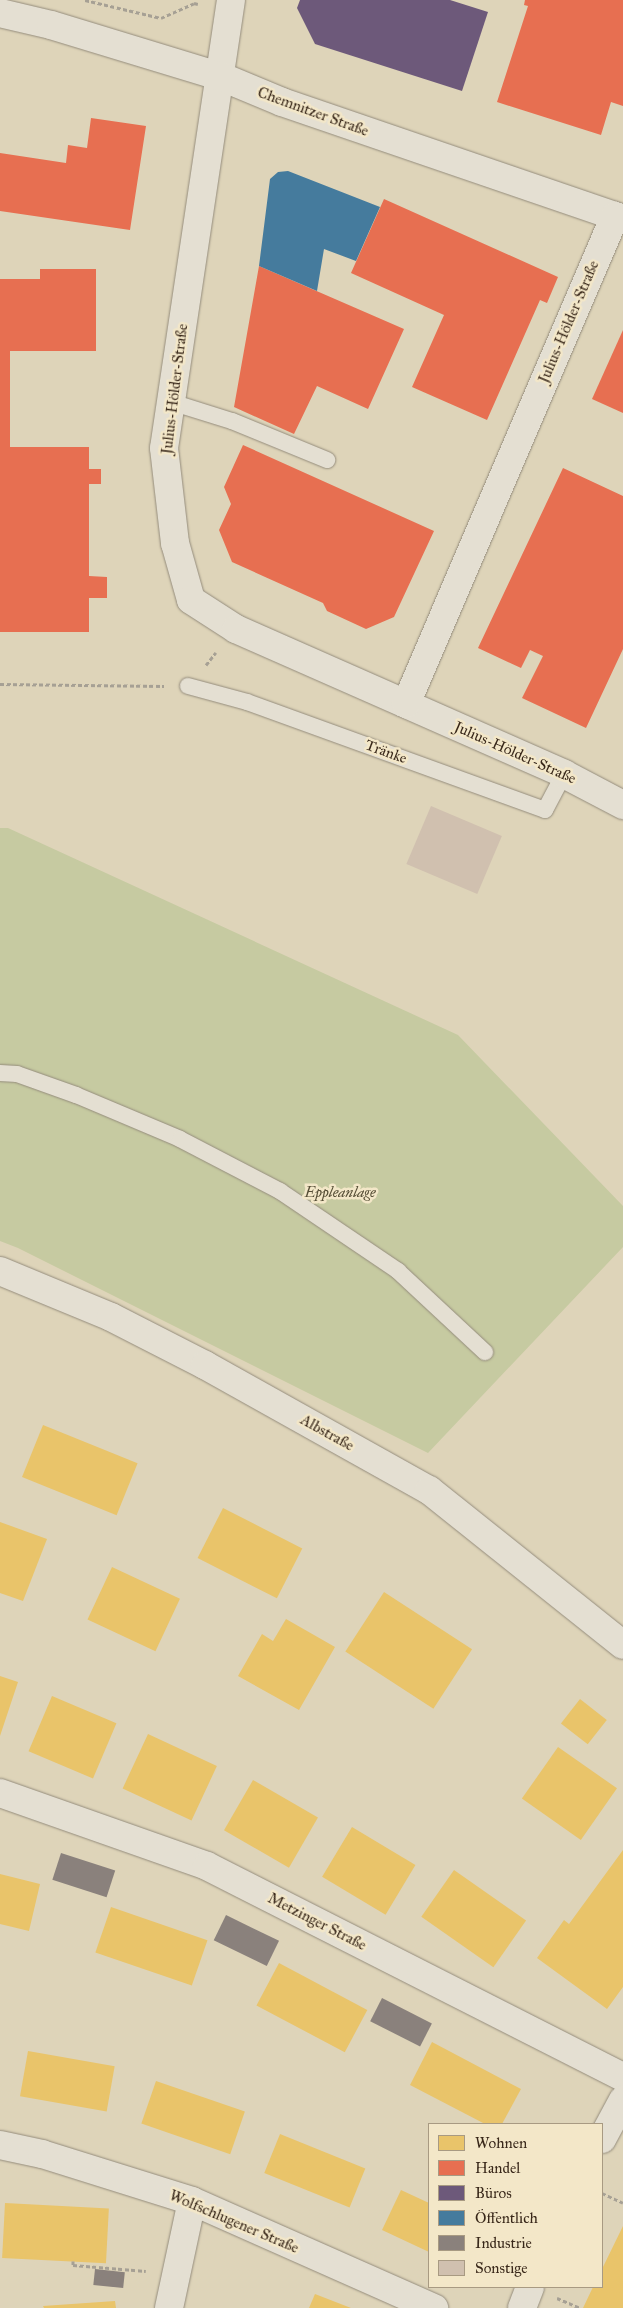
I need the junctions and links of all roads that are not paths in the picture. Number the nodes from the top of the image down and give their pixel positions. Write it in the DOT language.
graph roads {
  1 [pos="230,8"];
  2 [pos="0,14"];
  3 [pos="222,77"];
  4 [pos="619,217"];
  5 [pos="171,402"];
  6 [pos="327,460"];
  7 [pos="188,686"];
  8 [pos="406,704"];
  9 [pos="564,774"];
  10 [pos="623,805"];
  11 [pos="0,1073"];
  12 [pos="0,1271"];
  13 [pos="485,1352"];
  14 [pos="623,1645"];
  15 [pos="0,1793"];
  16 [pos="623,2077"];
  17 [pos="623,2100"];
  18 [pos="603,2137"];
  19 [pos="0,2145"];
  20 [pos="192,2201"];
  21 [pos="530,2288"];
  22 [pos="168,2308"];
  23 [pos="434,2308"];
  24 [pos="522,2308"];
  1 -- 3 [label="street, Julius-Hölder-Straße"];
  2 -- 3 [label="street, Chemnitzer Straße"];
  3 -- 4 [label="street, Chemnitzer Straße"];
  3 -- 5 [label="street, Julius-Hölder-Straße"];
  4 -- 8 [label="street, Julius-Hölder-Straße"];
  5 -- 6 [label="lane"];
  5 -- 8 [label="street, Julius-Hölder-Straße"];
  7 -- 9 [label="lane, Tränke"];
  8 -- 9 [label="street, Julius-Hölder-Straße"];
  9 -- 10 [label="street, Julius-Hölder-Straße"];
  11 -- 13 [label="lane"];
  12 -- 14 [label="street, Albstraße"];
  15 -- 16 [label="street, Metzinger Straße"];
  17 -- 18 [label="street"];
  19 -- 20 [label="street, Wolfschlugener Straße"];
  20 -- 22 [label="street"];
  20 -- 23 [label="street, Wolfschlugener Straße"];
  21 -- 24 [label="street"];
}
